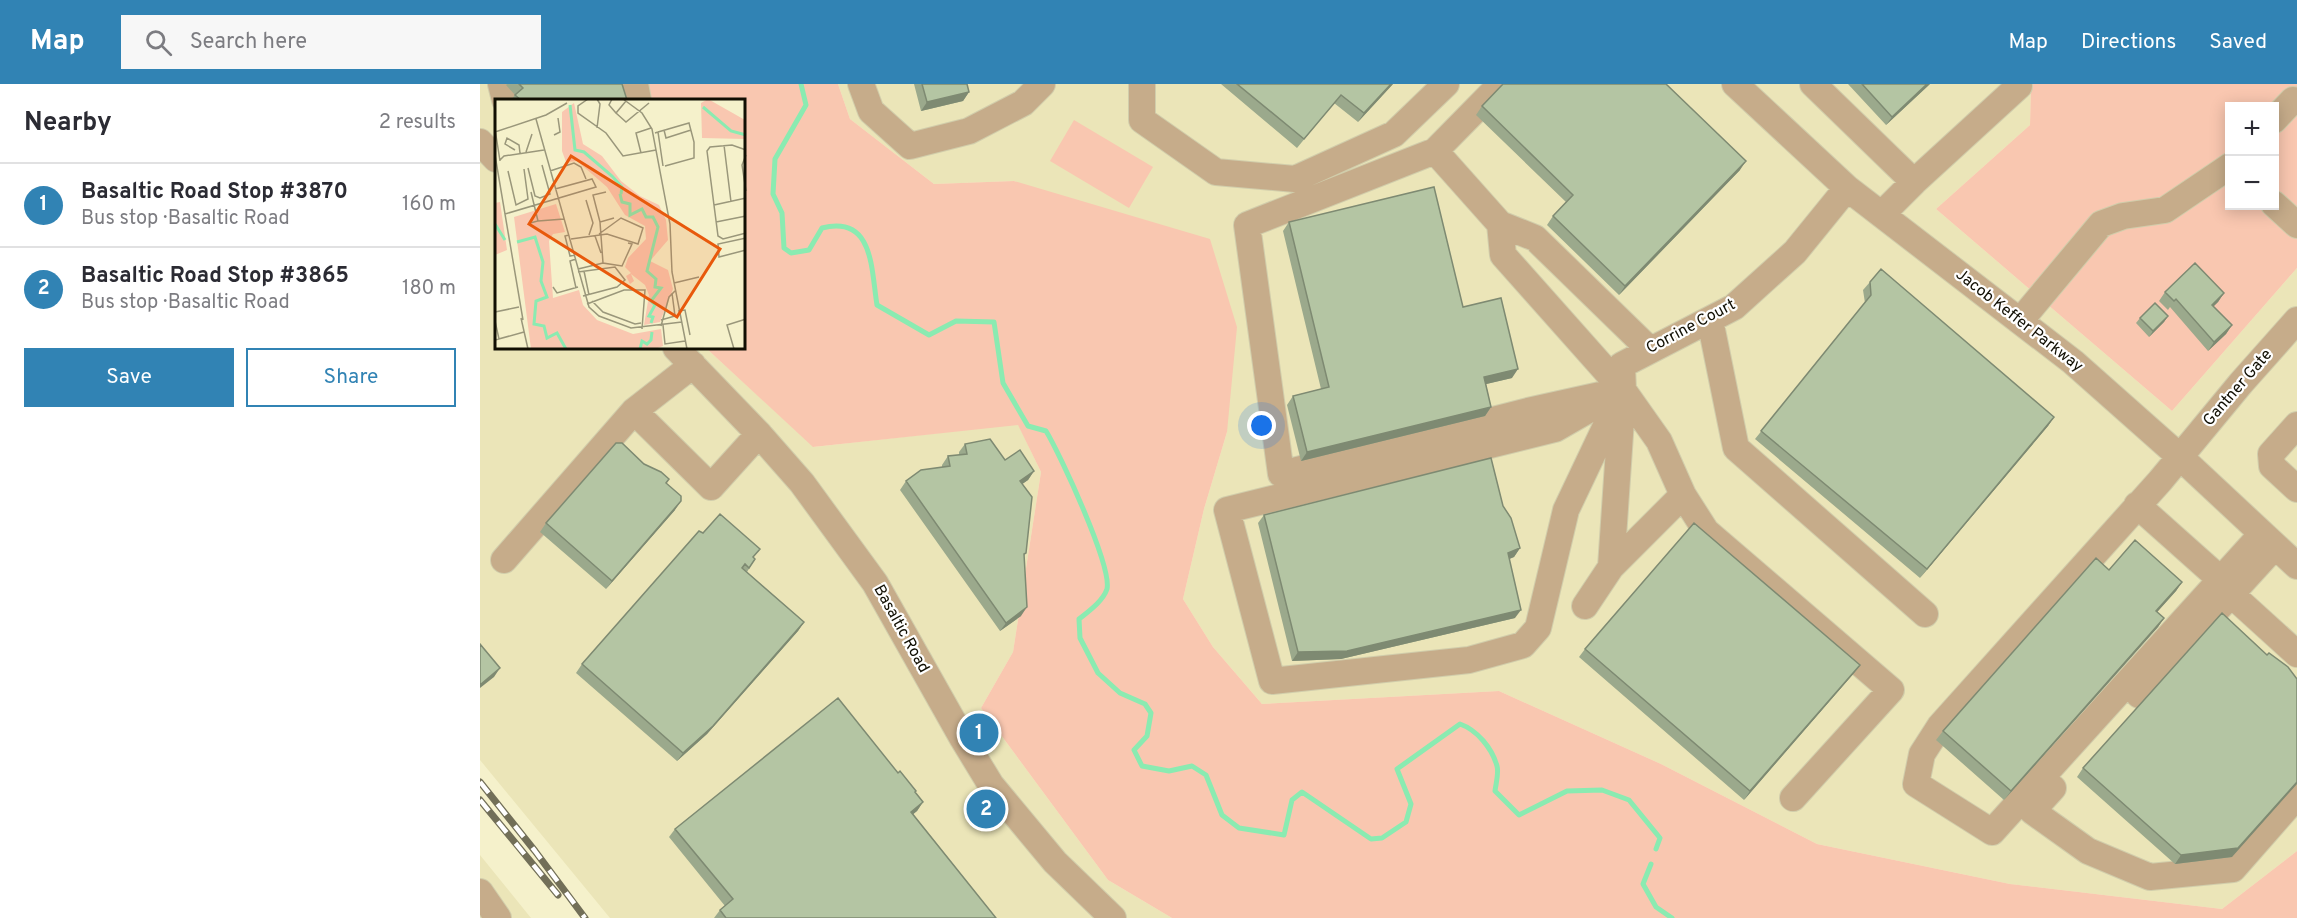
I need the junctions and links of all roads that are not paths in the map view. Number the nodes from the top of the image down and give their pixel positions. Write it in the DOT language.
graph roads {
  1 [pos="501,84"];
  2 [pos="635,84"];
  3 [pos="861,84"];
  4 [pos="1042,84"];
  5 [pos="1142,84"];
  6 [pos="1446,84"];
  7 [pos="1501,84"];
  8 [pos="1735,84"];
  9 [pos="1813,84"];
  10 [pos="2019,86"];
  11 [pos="505,99"];
  12 [pos="638,99"];
  13 [pos="2293,100"];
  14 [pos="2279,115"];
  15 [pos="1435,151"];
  16 [pos="2225,169"];
  17 [pos="1914,182"];
  18 [pos="1847,188"];
  19 [pos="2279,209"];
  20 [pos="1882,214"];
  21 [pos="1500,224"];
  22 [pos="2297,225"];
  23 [pos="1710,320"];
  24 [pos="2297,320"];
  25 [pos="2020,321"];
  26 [pos="1649,350"];
  27 [pos="685,357"];
  28 [pos="1623,390"];
  29 [pos="634,411"];
  30 [pos="2297,425"];
  31 [pos="759,434"];
  32 [pos="2179,456"];
  33 [pos="2297,489"];
  34 [pos="1683,495"];
  35 [pos="2137,505"];
  36 [pos="2269,540"];
  37 [pos="504,560"];
  38 [pos="2297,566"];
  39 [pos="1611,567"];
  40 [pos="2226,587"];
  41 [pos="1585,606"];
  42 [pos="1925,615"];
  43 [pos="2297,654"];
  44 [pos="2297,796"];
  45 [pos="1793,798"];
  46 [pos="480,892"];
  47 [pos="498,918"];
  48 [pos="1113,918"];
  1 -- 11 [label="street"];
  2 -- 12 [label="street"];
  3 -- 4 [label="street"];
  5 -- 6 [label="street"];
  7 -- 15 [label="street"];
  8 -- 18 [label="street, Jacob Keffer Parkway"];
  9 -- 17 [label="street"];
  10 -- 17 [label="street"];
  13 -- 14 [label="street"];
  15 -- 21 [label="street"];
  15 -- 28 [label="street"];
  16 -- 25 [label="street"];
  17 -- 20 [label="street"];
  18 -- 20 [label="street, Jacob Keffer Parkway"];
  18 -- 23 [label="street, Corrine Court"];
  19 -- 22 [label="street"];
  20 -- 25 [label="street, Jacob Keffer Parkway"];
  21 -- 26 [label="street"];
  21 -- 28 [label="street"];
  23 -- 26 [label="street, Corrine Court"];
  23 -- 42 [label="street"];
  24 -- 32 [label="street, Gantner Gate"];
  25 -- 32 [label="street, Jacob Keffer Parkway"];
  26 -- 28 [label="street, Corrine Court"];
  27 -- 29 [label="street"];
  27 -- 31 [label="street, Basaltic Road"];
  28 -- 28 [label="street"];
  28 -- 34 [label="street"];
  28 -- 39 [label="street"];
  29 -- 31 [label="street"];
  29 -- 37 [label="street"];
  30 -- 33 [label="street"];
  31 -- 48 [label="street, Basaltic Road"];
  32 -- 35 [label="street, Gantner Gate"];
  32 -- 36 [label="street, Jacob Keffer Parkway"];
  34 -- 39 [label="street"];
  34 -- 45 [label="street"];
  35 -- 40 [label="street"];
  35 -- 40 [label="street, Gantner Gate"];
  36 -- 38 [label="street, Jacob Keffer Parkway"];
  36 -- 40 [label="street"];
  39 -- 41 [label="street"];
  40 -- 43 [label="street"];
  40 -- 44 [label="street"];
  46 -- 47 [label="street"];
}
